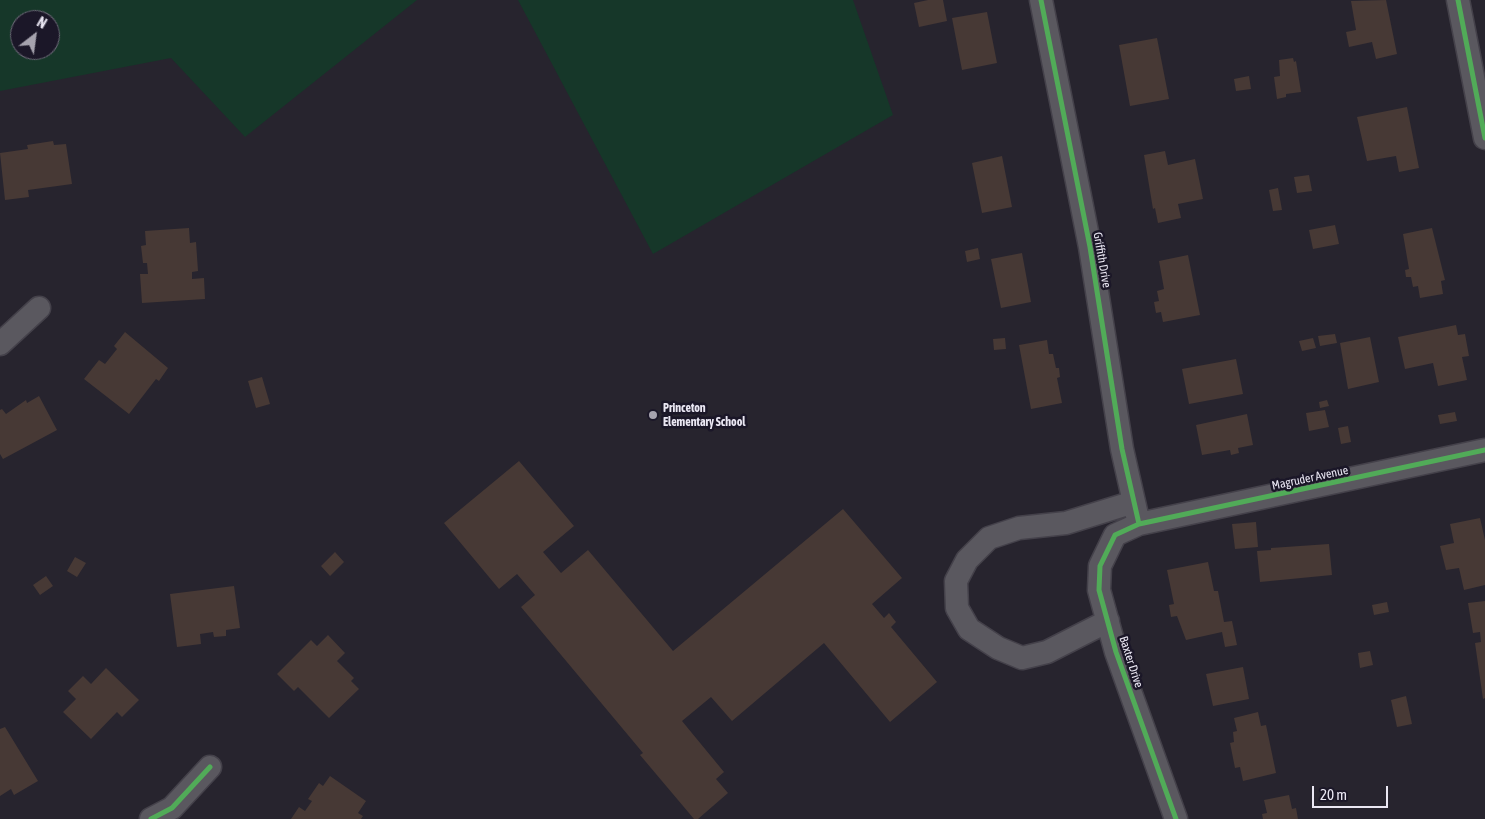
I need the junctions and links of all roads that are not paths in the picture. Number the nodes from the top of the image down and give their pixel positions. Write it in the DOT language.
graph roads {
  1 [pos="1041,0"];
  2 [pos="1458,0"];
  3 [pos="1485,138"];
  4 [pos="39,308"];
  5 [pos="0,344"];
  6 [pos="1485,450"];
  7 [pos="1134,502"];
  8 [pos="1139,524"];
  9 [pos="1108,621"];
  10 [pos="210,767"];
  11 [pos="151,819"];
  12 [pos="1176,819"];
  1 -- 7 [label="street, Griffith Drive"];
  2 -- 3 [label="street"];
  4 -- 5 [label="street"];
  6 -- 8 [label="street, Magruder Avenue"];
  7 -- 8 [label="street, Griffith Drive"];
  7 -- 9 [label="street"];
  8 -- 9 [label="street, Baxter Drive"];
  9 -- 12 [label="street, Baxter Drive"];
  10 -- 11 [label="street"];
}
